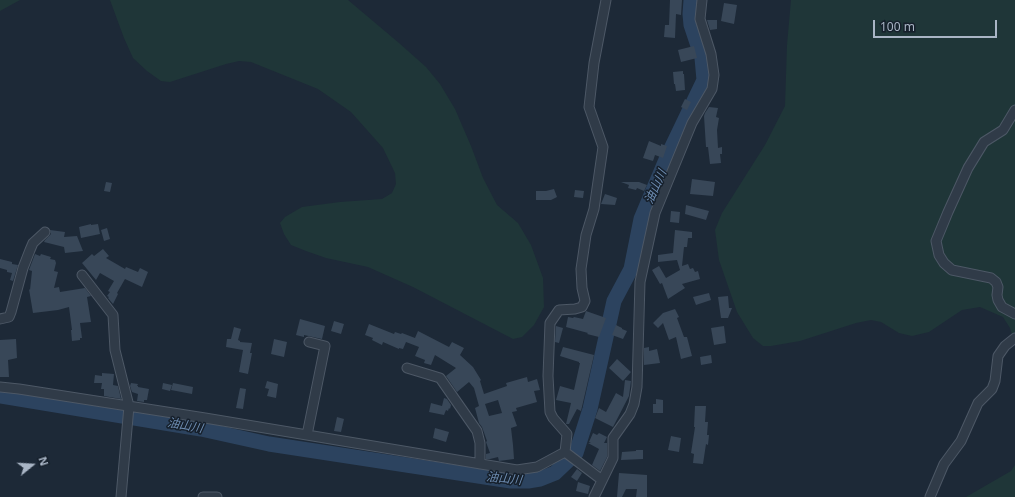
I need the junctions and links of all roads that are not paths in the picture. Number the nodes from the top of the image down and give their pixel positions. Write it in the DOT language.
graph roads {
  1 [pos="606,0"];
  2 [pos="702,0"];
  3 [pos="1015,110"];
  4 [pos="45,232"];
  5 [pos="82,275"];
  6 [pos="1015,314"];
  7 [pos="0,319"];
  8 [pos="1015,338"];
  9 [pos="309,342"];
  10 [pos="407,368"];
  11 [pos="0,387"];
  12 [pos="129,406"];
  13 [pos="307,435"];
  14 [pos="565,452"];
  15 [pos="480,464"];
  16 [pos="602,480"];
  17 [pos="121,497"];
  18 [pos="203,497"];
  19 [pos="216,497"];
  20 [pos="594,497"];
  21 [pos="930,497"];
  1 -- 14 [label="street"];
  2 -- 16 [label="street"];
  3 -- 6 [label="street"];
  4 -- 7 [label="street"];
  5 -- 12 [label="street"];
  8 -- 21 [label="street"];
  9 -- 13 [label="street"];
  10 -- 15 [label="street"];
  11 -- 12 [label="street"];
  12 -- 13 [label="street"];
  12 -- 17 [label="street"];
  13 -- 15 [label="street"];
  14 -- 15 [label="street"];
  14 -- 16 [label="street"];
  16 -- 20 [label="street"];
  18 -- 19 [label="street"];
}
